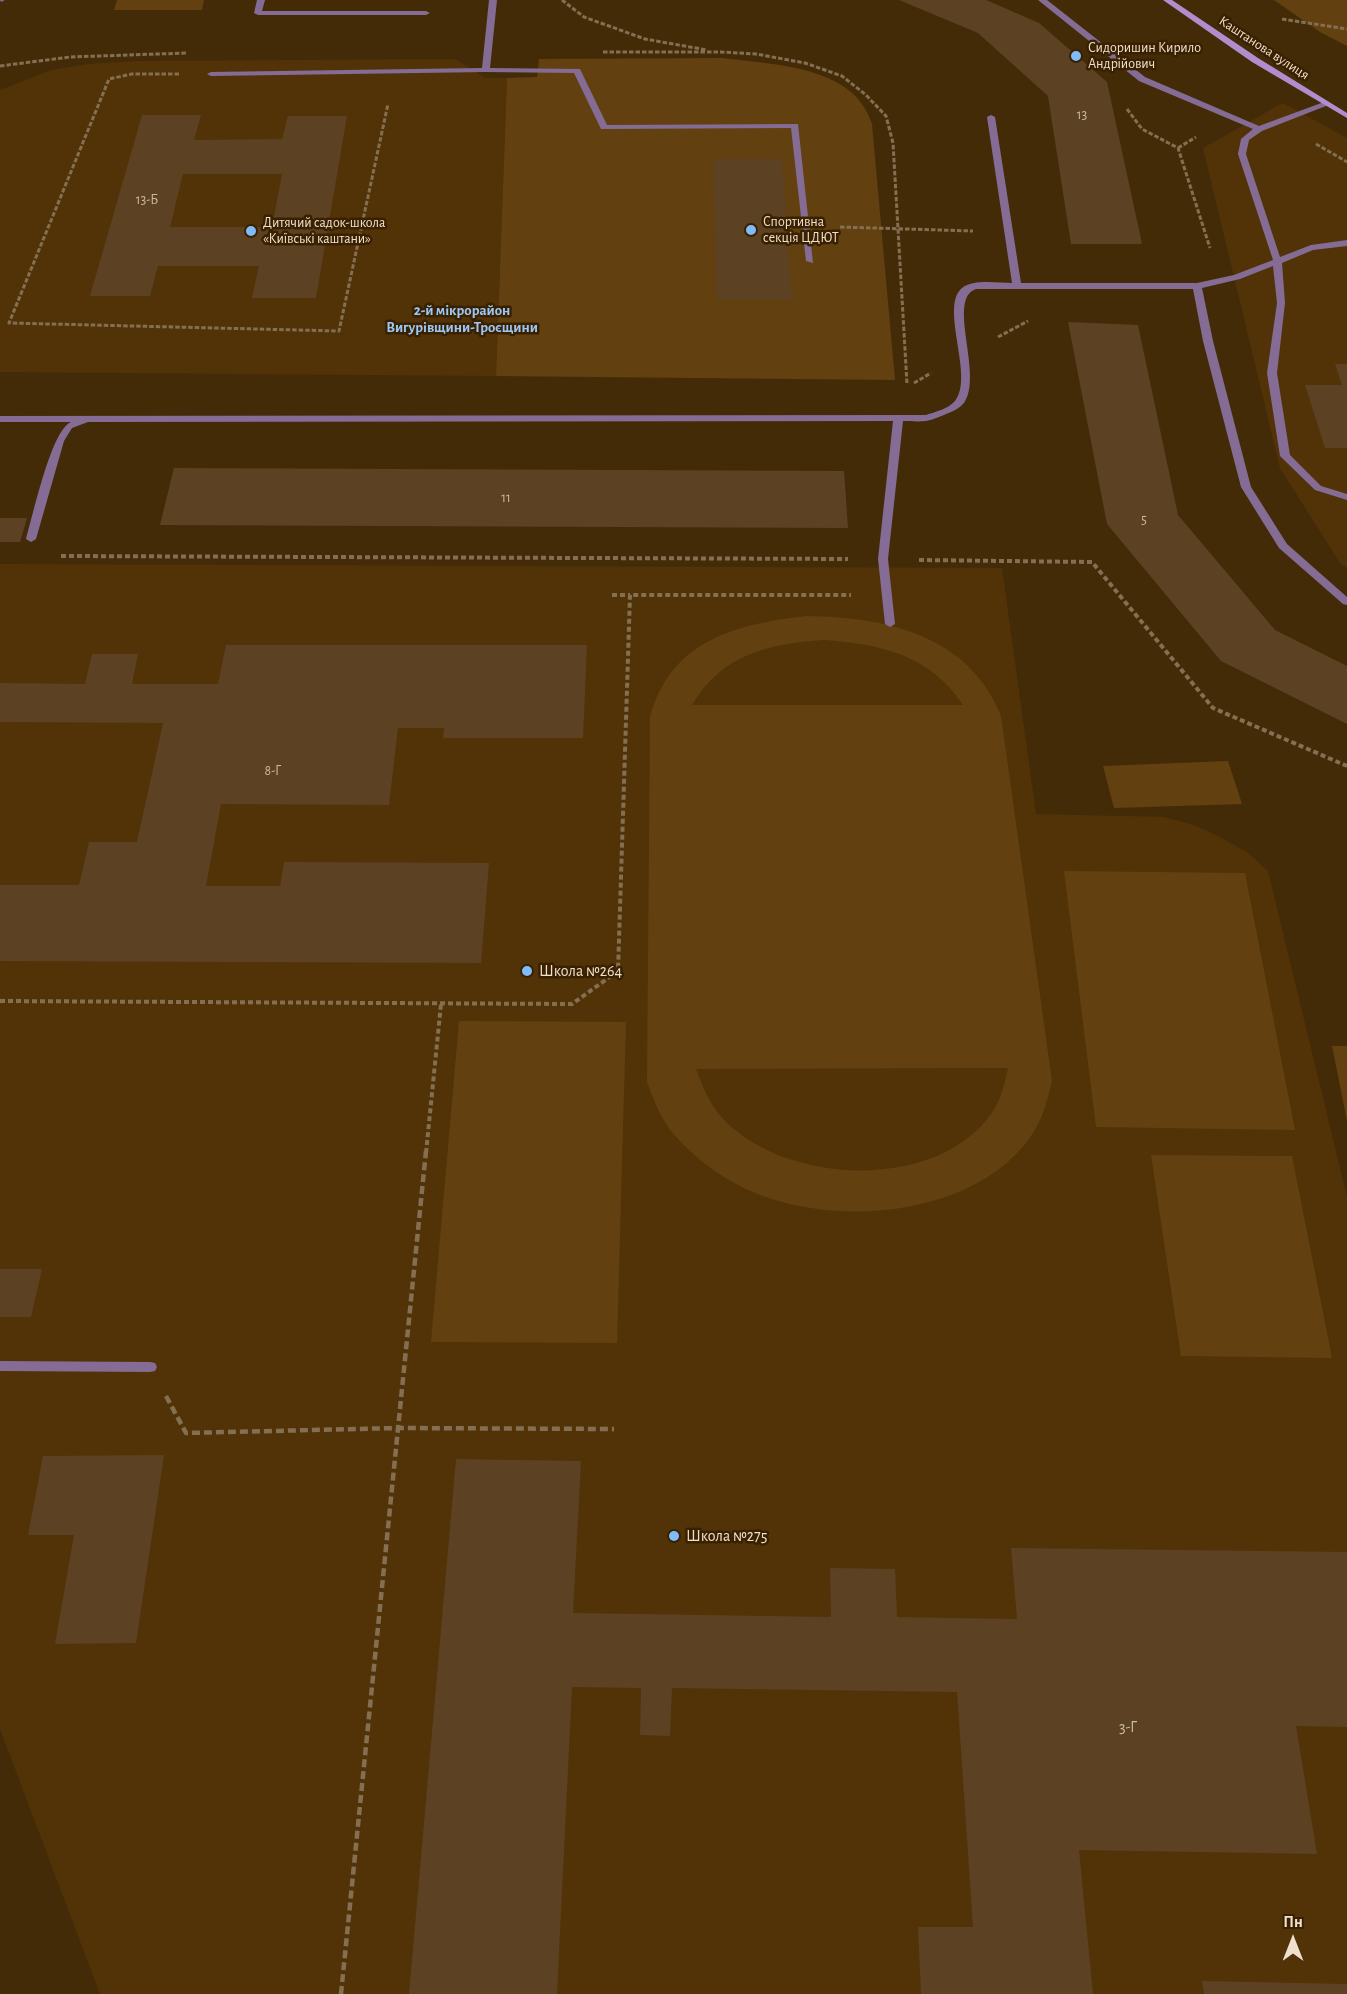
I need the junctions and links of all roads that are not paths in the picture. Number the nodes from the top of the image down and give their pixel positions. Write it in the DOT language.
graph roads {
  1 [pos="261,0"];
  2 [pos="493,0"];
  3 [pos="1042,0"];
  4 [pos="1167,0"];
  5 [pos="426,13"];
  6 [pos="486,70"];
  7 [pos="211,74"];
  8 [pos="1327,104"];
  9 [pos="1347,116"];
  10 [pos="991,117"];
  11 [pos="1259,129"];
  12 [pos="1347,243"];
  13 [pos="1277,260"];
  14 [pos="810,261"];
  15 [pos="1017,286"];
  16 [pos="1197,286"];
  17 [pos="0,419"];
  18 [pos="87,419"];
  19 [pos="898,420"];
  20 [pos="1347,497"];
  21 [pos="31,539"];
  22 [pos="1347,602"];
  23 [pos="890,624"];
  24 [pos="0,1365"];
  25 [pos="150,1366"];
  1 -- 5 [label="lane"];
  2 -- 6 [label="lane"];
  3 -- 11 [label="lane"];
  4 -- 8 [label="street, Каштанова вулиця"];
  6 -- 7 [label="lane"];
  6 -- 14 [label="lane"];
  8 -- 9 [label="street, Каштанова вулиця"];
  8 -- 11 [label="lane"];
  10 -- 15 [label="lane"];
  11 -- 13 [label="lane"];
  12 -- 13 [label="lane"];
  13 -- 16 [label="lane"];
  13 -- 20 [label="lane"];
  15 -- 16 [label="lane"];
  15 -- 19 [label="lane"];
  16 -- 22 [label="lane"];
  17 -- 18 [label="lane"];
  18 -- 19 [label="lane"];
  18 -- 21 [label="lane"];
  19 -- 23 [label="lane"];
  24 -- 25 [label="lane"];
}
